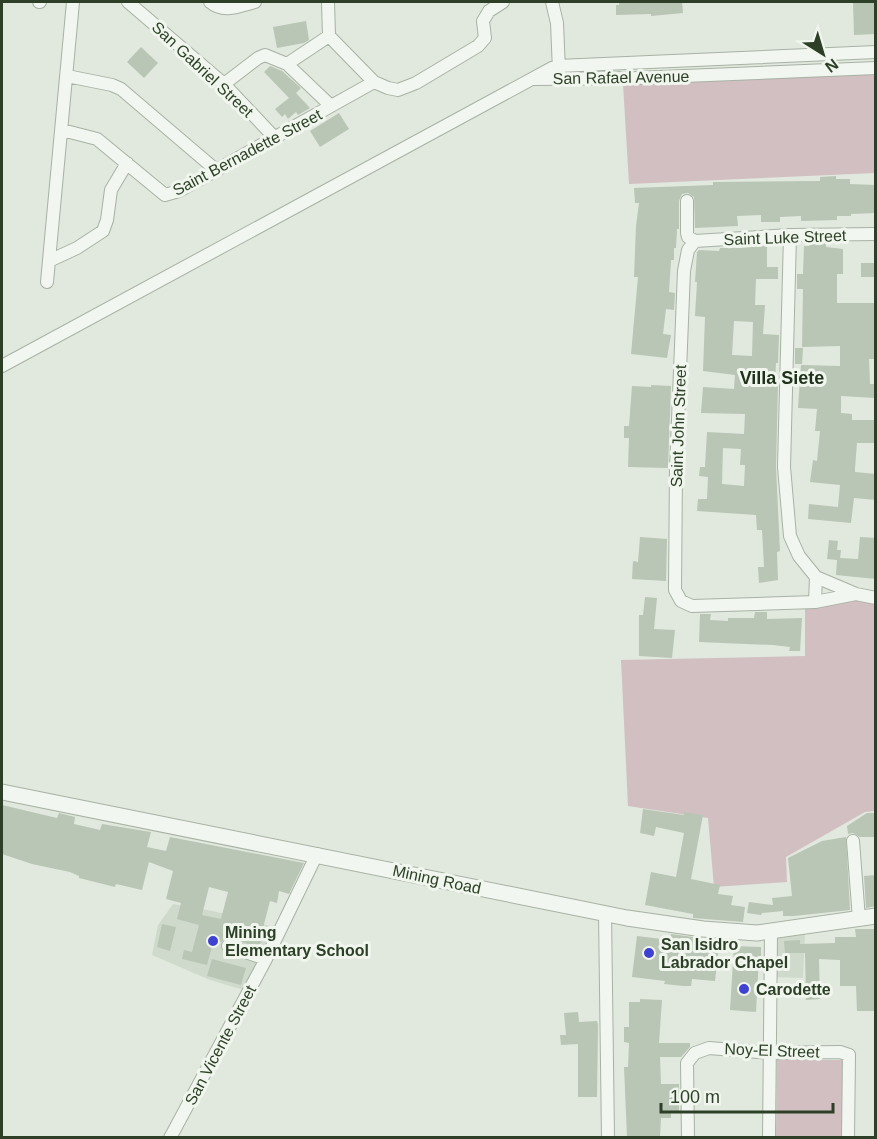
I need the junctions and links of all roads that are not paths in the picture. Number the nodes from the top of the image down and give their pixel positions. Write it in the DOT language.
graph roads {
  1 [pos="73,2"];
  2 [pos="128,2"];
  3 [pos="210,2"];
  4 [pos="255,2"];
  5 [pos="328,2"];
  6 [pos="503,2"];
  7 [pos="552,2"];
  8 [pos="329,36"];
  9 [pos="876,52"];
  10 [pos="810,55"];
  11 [pos="672,61"];
  12 [pos="287,64"];
  13 [pos="876,68"];
  14 [pos="810,71"];
  15 [pos="559,72"];
  16 [pos="67,76"];
  17 [pos="672,77"];
  18 [pos="374,82"];
  19 [pos="224,84"];
  20 [pos="331,106"];
  21 [pos="62,130"];
  22 [pos="276,138"];
  23 [pos="127,163"];
  24 [pos="216,170"];
  25 [pos="687,201"];
  26 [pos="876,234"];
  27 [pos="790,235"];
  28 [pos="695,241"];
  29 [pos="49,261"];
  30 [pos="47,282"];
  31 [pos="2,366"];
  32 [pos="816,577"];
  33 [pos="856,594"];
  34 [pos="876,598"];
  35 [pos="815,602"];
  36 [pos="2,792"];
  37 [pos="853,841"];
  38 [pos="317,854"];
  39 [pos="605,913"];
  40 [pos="876,916"];
  41 [pos="859,919"];
  42 [pos="771,932"];
  43 [pos="228,946"];
  44 [pos="266,959"];
  45 [pos="770,1053"];
  46 [pos="170,1137"];
  47 [pos="608,1137"];
  48 [pos="688,1137"];
  49 [pos="769,1137"];
  50 [pos="848,1137"];
  1 -- 16 [label="street"];
  2 -- 19 [label="street, San Gabriel Street"];
  3 -- 4 [label="street"];
  5 -- 8 [label="street"];
  6 -- 18 [label="street"];
  7 -- 15 [label="street"];
  8 -- 12 [label="street"];
  8 -- 18 [label="street"];
  9 -- 10 [label="street, San Rafael Avenue"];
  10 -- 11 [label="street, San Rafael Avenue"];
  10 -- 14 [label="street"];
  11 -- 15 [label="street, San Rafael Avenue"];
  11 -- 17 [label="street"];
  12 -- 19 [label="street"];
  12 -- 20 [label="street"];
  13 -- 14 [label="street, San Rafael Avenue"];
  14 -- 17 [label="street, San Rafael Avenue"];
  15 -- 17 [label="street, San Rafael Avenue"];
  15 -- 31 [label="street, San Rafael Avenue"];
  16 -- 21 [label="street"];
  16 -- 24 [label="street"];
  18 -- 20 [label="street, Saint Bernadette Street"];
  19 -- 22 [label="street, San Gabriel Street"];
  20 -- 22 [label="street, Saint Bernadette Street"];
  21 -- 23 [label="street, Saint Bernadette Street"];
  21 -- 29 [label="street"];
  22 -- 24 [label="street, Saint Bernadette Street"];
  23 -- 24 [label="street, Saint Bernadette Street"];
  23 -- 29 [label="street"];
  25 -- 28 [label="street"];
  26 -- 27 [label="street, Saint Luke Street"];
  27 -- 28 [label="street, Saint Luke Street"];
  27 -- 32 [label="street"];
  28 -- 35 [label="street, Saint John Street"];
  29 -- 30 [label="street"];
  32 -- 33 [label="street"];
  32 -- 35 [label="street"];
  33 -- 34 [label="street"];
  33 -- 35 [label="street"];
  36 -- 38 [label="street, Mining Road"];
  37 -- 41 [label="street"];
  38 -- 39 [label="street, Mining Road"];
  38 -- 44 [label="street, San Vicente Street"];
  39 -- 42 [label="street, Mining Road"];
  39 -- 47 [label="street"];
  40 -- 41 [label="street, Mining Road"];
  41 -- 42 [label="street, Mining Road"];
  42 -- 45 [label="street"];
  43 -- 44 [label="street"];
  44 -- 46 [label="street, San Vicente Street"];
  45 -- 48 [label="street, Noy-El Street"];
  45 -- 49 [label="street"];
  45 -- 50 [label="street, Noy-El Street"];
}
